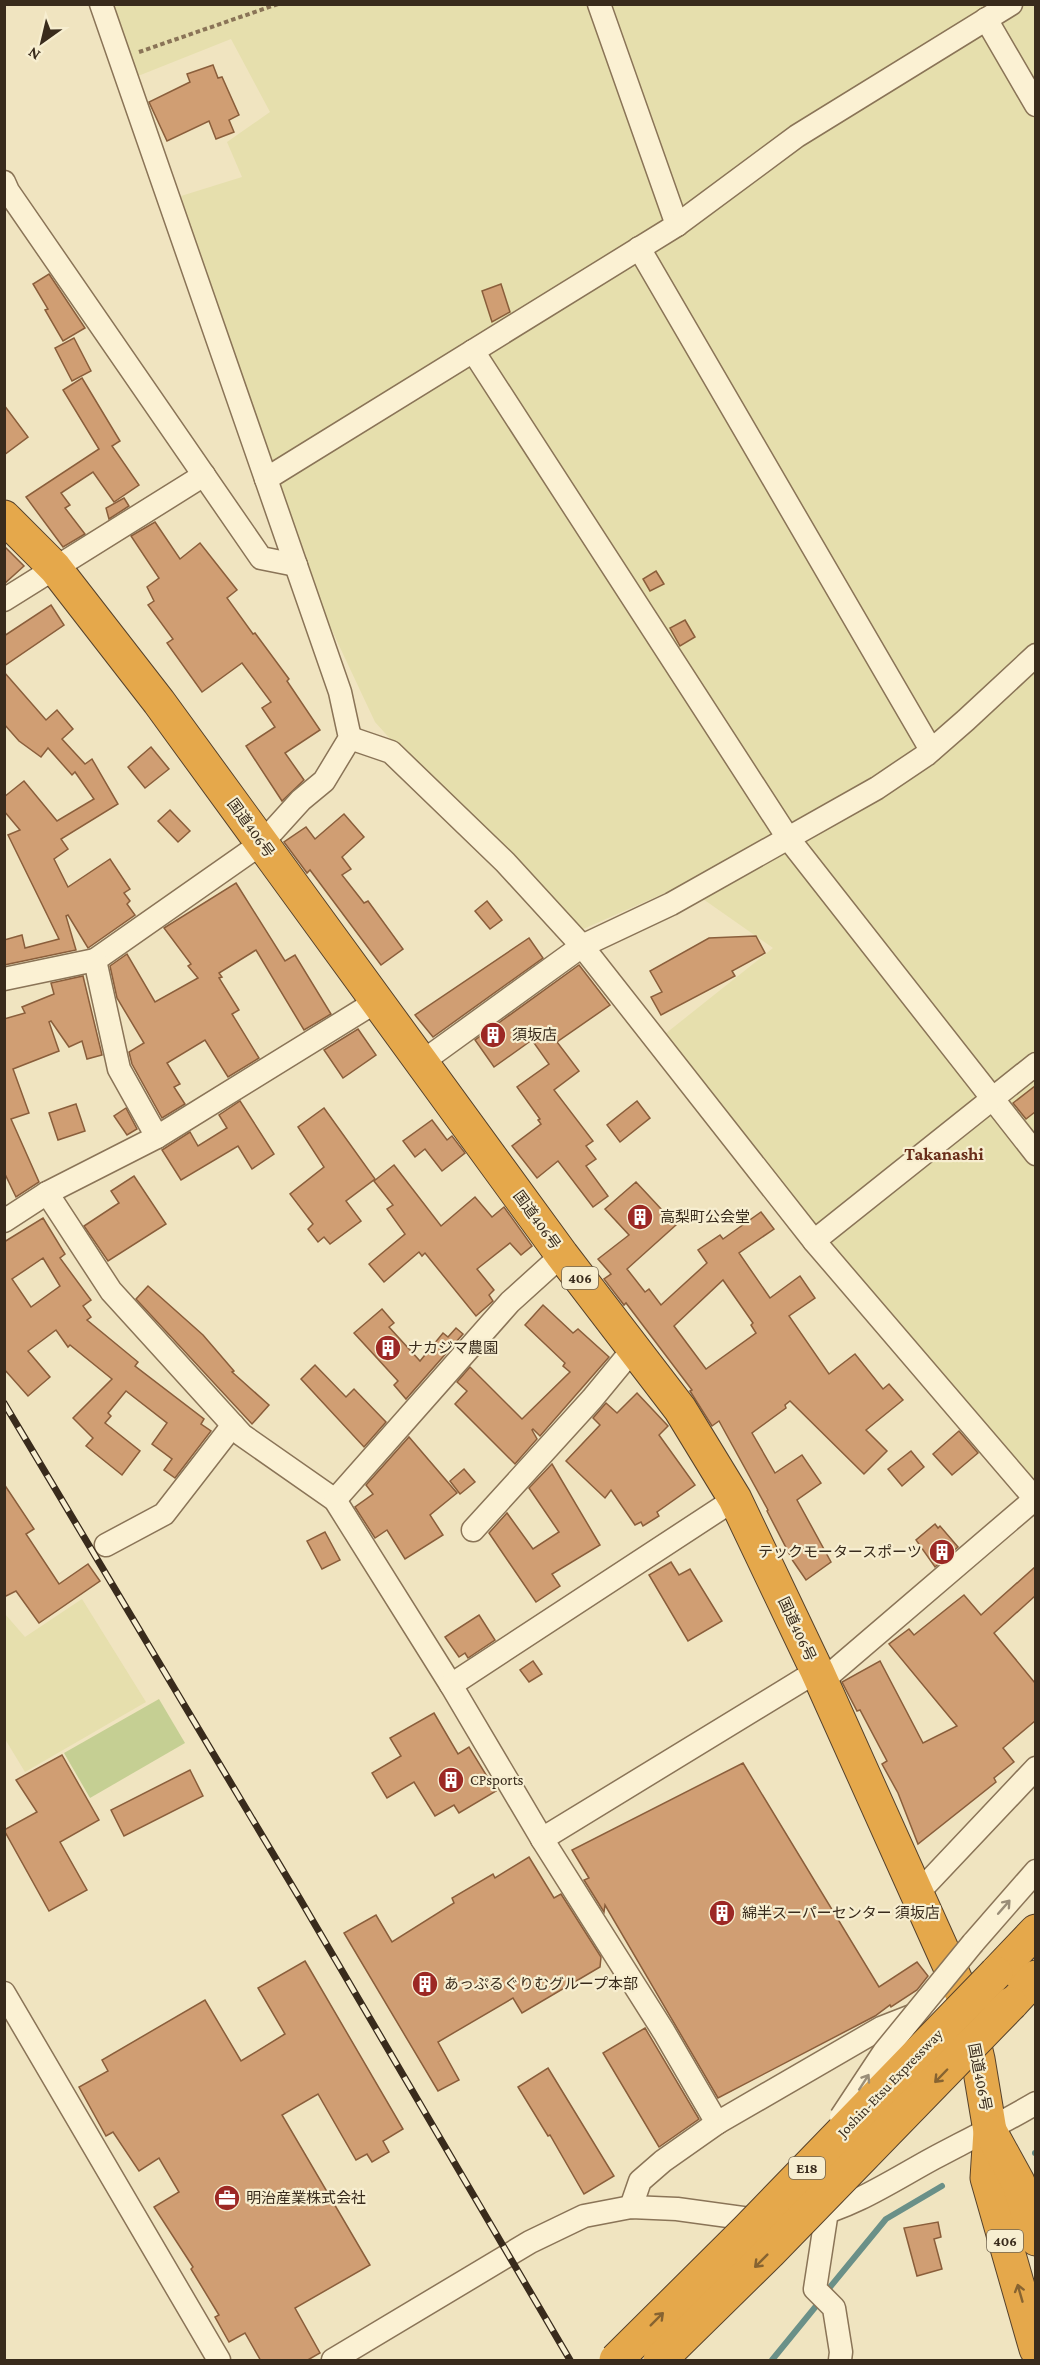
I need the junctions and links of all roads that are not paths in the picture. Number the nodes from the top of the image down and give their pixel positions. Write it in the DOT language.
graph roads {
  1 [pos="101,4"];
  2 [pos="599,4"];
  3 [pos="1011,4"];
  4 [pos="986,19"];
  5 [pos="1035,105"];
  6 [pos="4,182"];
  7 [pos="676,225"];
  8 [pos="639,248"];
  9 [pos="473,351"];
  10 [pos="204,475"];
  11 [pos="266,479"];
  12 [pos="4,517"];
  13 [pos="296,565"];
  14 [pos="55,568"];
  15 [pos="4,600"];
  16 [pos="1035,655"];
  17 [pos="350,738"];
  18 [pos="932,750"];
  19 [pos="788,838"];
  20 [pos="262,843"];
  21 [pos="582,946"];
  22 [pos="95,960"];
  23 [pos="4,980"];
  24 [pos="377,1001"];
  25 [pos="422,1062"];
  26 [pos="1035,1064"];
  27 [pos="991,1099"];
  28 [pos="157,1137"];
  29 [pos="1035,1154"];
  30 [pos="47,1193"];
  31 [pos="4,1221"];
  32 [pos="814,1241"];
  33 [pos="562,1255"];
  34 [pos="634,1348"];
  35 [pos="233,1425"];
  36 [pos="735,1499"];
  37 [pos="1035,1499"];
  38 [pos="335,1500"];
  39 [pos="472,1530"];
  40 [pos="106,1545"];
  41 [pos="819,1677"];
  42 [pos="451,1685"];
  43 [pos="1035,1767"];
  44 [pos="542,1839"];
  45 [pos="1035,1871"];
  46 [pos="917,1894"];
  47 [pos="1035,1931"];
  48 [pos="1035,1978"];
  49 [pos="4,1993"];
  50 [pos="963,1996"];
  51 [pos="1035,2103"];
  52 [pos="717,2123"];
  53 [pos="990,2131"];
  54 [pos="809,2166"];
  55 [pos="1027,2184"];
  56 [pos="631,2207"];
  57 [pos="827,2211"];
  58 [pos="1035,2239"];
  59 [pos="1035,2349"];
  60 [pos="219,2361"];
  61 [pos="333,2361"];
  62 [pos="616,2361"];
  63 [pos="660,2361"];
  64 [pos="840,2361"];
  1 -- 11 [label="street"];
  2 -- 7 [label="street"];
  3 -- 4 [label="street"];
  4 -- 5 [label="street"];
  4 -- 7 [label="street"];
  6 -- 10 [label="street"];
  7 -- 8 [label="street"];
  8 -- 9 [label="street"];
  8 -- 18 [label="street"];
  9 -- 11 [label="street"];
  9 -- 19 [label="street"];
  10 -- 13 [label="street"];
  10 -- 14 [label="street"];
  11 -- 13 [label="street"];
  12 -- 14 [label="highway, 国道406号 / 406"];
  13 -- 17 [label="street"];
  14 -- 15 [label="street"];
  14 -- 20 [label="highway, 国道406号 / 406"];
  16 -- 18 [label="street"];
  17 -- 20 [label="street"];
  17 -- 21 [label="street"];
  18 -- 19 [label="street"];
  19 -- 21 [label="street"];
  19 -- 27 [label="street"];
  20 -- 22 [label="street"];
  20 -- 24 [label="highway, 国道406号 / 406"];
  21 -- 25 [label="street"];
  21 -- 32 [label="street"];
  22 -- 23 [label="street"];
  22 -- 28 [label="street"];
  24 -- 25 [label="highway, 国道406号 / 406"];
  24 -- 28 [label="street"];
  25 -- 33 [label="highway, 国道406号 / 406"];
  26 -- 27 [label="street"];
  27 -- 29 [label="street"];
  27 -- 32 [label="street"];
  28 -- 30 [label="street"];
  30 -- 31 [label="street"];
  30 -- 35 [label="street"];
  32 -- 37 [label="street"];
  33 -- 34 [label="highway, 国道406号 / 406"];
  33 -- 38 [label="street"];
  34 -- 36 [label="highway, 国道406号 / 406"];
  34 -- 39 [label="street"];
  35 -- 38 [label="street"];
  35 -- 40 [label="street"];
  36 -- 41 [label="highway, 国道406号 / 406"];
  36 -- 42 [label="street"];
  37 -- 41 [label="street"];
  38 -- 42 [label="street"];
  41 -- 44 [label="street"];
  41 -- 46 [label="highway, 国道406号 / 406"];
  42 -- 44 [label="street"];
  43 -- 46 [label="street"];
  44 -- 52 [label="street"];
  54 -- 45 [label="street, one-way, bridge"];
  46 -- 50 [label="highway, 国道406号 / 406"];
  47 -- 54 [label="highway, Joshin-Etsu Expressway / E18, bridge"];
  48 -- 63 [label="highway, Joshin-Etsu Expressway / E18, one-way, bridge"];
  49 -- 60 [label="street"];
  50 -- 52 [label="street"];
  50 -- 53 [label="highway, 国道406号 / 406"];
  51 -- 53 [label="street"];
  52 -- 56 [label="street"];
  53 -- 55 [label="highway, 国道406号 / 406"];
  53 -- 57 [label="street"];
  59 -- 53 [label="highway, 国道406号 / 406, one-way"];
  62 -- 54 [label="highway, Joshin-Etsu Expressway / E18, one-way, bridge"];
  55 -- 58 [label="highway, 国道406号 / 406"];
  56 -- 57 [label="street"];
  56 -- 61 [label="street"];
  57 -- 64 [label="street"];
}
